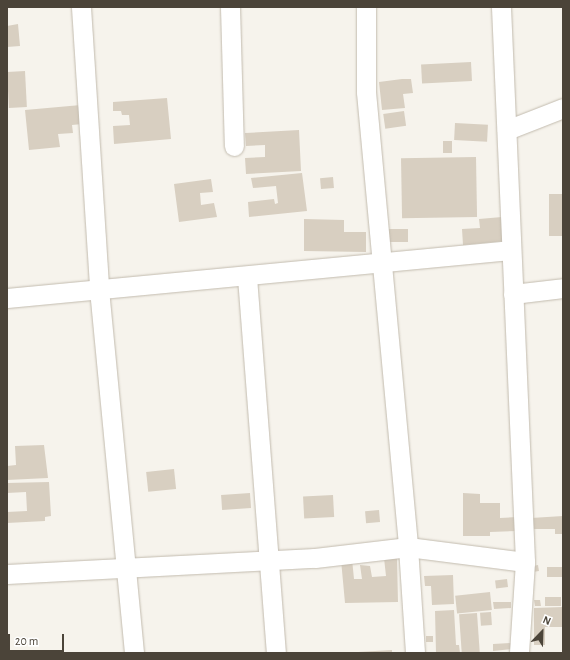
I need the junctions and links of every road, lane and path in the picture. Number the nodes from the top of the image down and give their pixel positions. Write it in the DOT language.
graph roads {
  1 [pos="81,7"];
  2 [pos="230,7"];
  3 [pos="366,7"];
  4 [pos="501,7"];
  5 [pos="563,108"];
  6 [pos="507,130"];
  7 [pos="234,146"];
  8 [pos="511,250"];
  9 [pos="381,263"];
  10 [pos="247,277"];
  11 [pos="563,288"];
  12 [pos="99,289"];
  13 [pos="513,294"];
  14 [pos="7,298"];
  15 [pos="408,547"];
  16 [pos="268,560"];
  17 [pos="525,562"];
  18 [pos="126,566"];
  19 [pos="7,574"];
  20 [pos="134,653"];
  21 [pos="276,653"];
  22 [pos="415,653"];
  23 [pos="520,653"];
  1 -- 12 [label="street"];
  2 -- 7 [label="street"];
  3 -- 9 [label="street"];
  4 -- 6 [label="street"];
  5 -- 6 [label="street"];
  6 -- 8 [label="street"];
  8 -- 9 [label="street"];
  8 -- 13 [label="street"];
  9 -- 10 [label="street"];
  9 -- 15 [label="street"];
  10 -- 12 [label="street"];
  10 -- 16 [label="street"];
  11 -- 13 [label="street"];
  12 -- 14 [label="street"];
  12 -- 18 [label="street"];
  13 -- 17 [label="street"];
  15 -- 16 [label="street"];
  15 -- 17 [label="street"];
  15 -- 22 [label="street"];
  16 -- 18 [label="street"];
  16 -- 21 [label="street"];
  17 -- 23 [label="street"];
  18 -- 19 [label="street"];
  18 -- 20 [label="street"];
}
